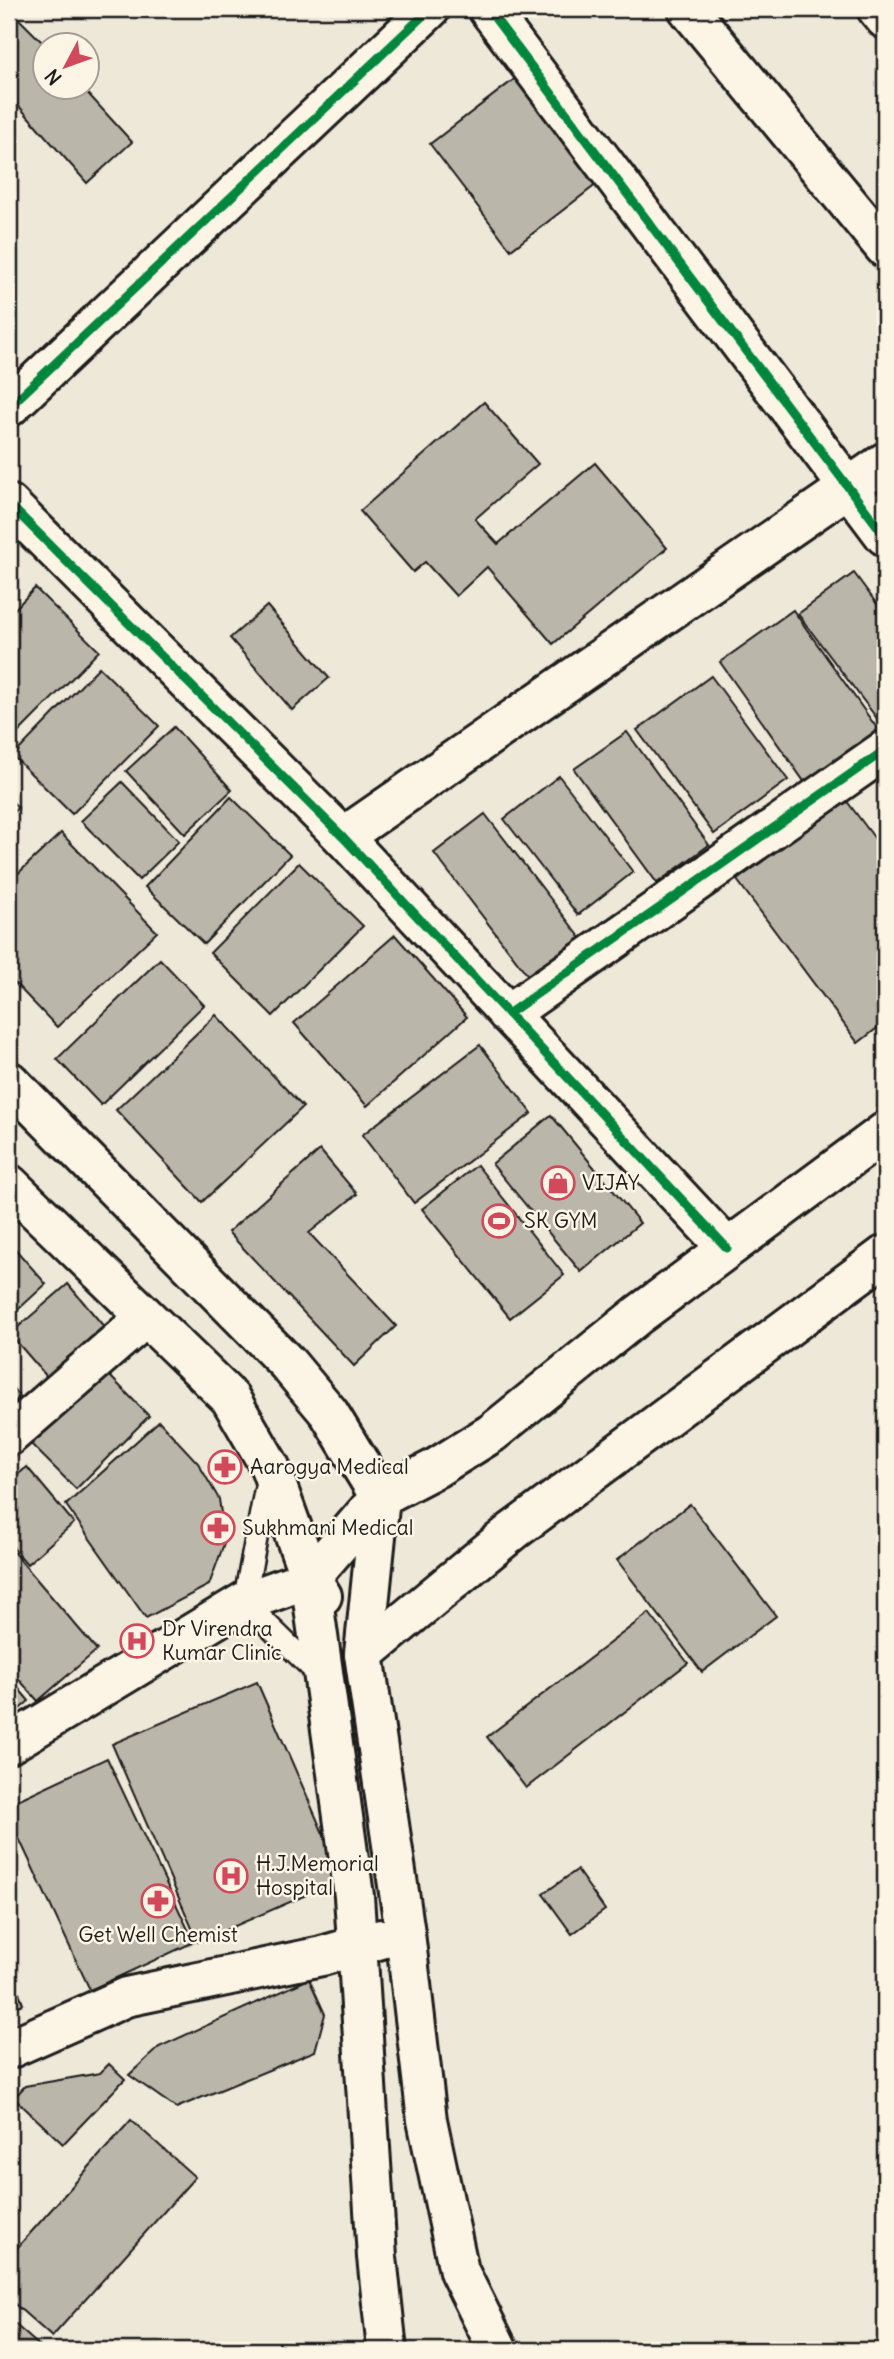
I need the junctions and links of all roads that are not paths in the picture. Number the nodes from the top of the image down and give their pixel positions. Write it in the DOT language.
graph roads {
  1 [pos="430,9"];
  2 [pos="488,9"];
  3 [pos="688,9"];
  4 [pos="877,9"];
  5 [pos="885,19"];
  6 [pos="885,248"];
  7 [pos="9,407"];
  8 [pos="885,462"];
  9 [pos="850,487"];
  10 [pos="9,504"];
  11 [pos="885,536"];
  12 [pos="885,750"];
  13 [pos="343,837"];
  14 [pos="508,1014"];
  15 [pos="9,1081"];
  16 [pos="885,1132"];
  17 [pos="9,1184"];
  18 [pos="727,1248"];
  19 [pos="885,1255"];
  20 [pos="145,1318"];
  21 [pos="9,1436"];
  22 [pos="270,1468"];
  23 [pos="380,1497"];
  24 [pos="310,1578"];
  25 [pos="244,1602"];
  26 [pos="365,1654"];
  27 [pos="323,1679"];
  28 [pos="9,1744"];
  29 [pos="405,1933"];
  30 [pos="356,1944"];
  31 [pos="9,2049"];
  32 [pos="387,2350"];
  33 [pos="498,2350"];
  1 -- 7 [label="main road"];
  2 -- 9 [label="main road"];
  3 -- 6 [label="main road"];
  4 -- 5 [label="main road"];
  8 -- 9 [label="main road"];
  9 -- 11 [label="main road"];
  9 -- 13 [label="main road"];
  10 -- 13 [label="main road"];
  12 -- 14 [label="main road"];
  13 -- 14 [label="main road"];
  14 -- 18 [label="main road"];
  15 -- 23 [label="main road"];
  16 -- 18 [label="main road"];
  17 -- 20 [label="main road"];
  18 -- 23 [label="main road"];
  19 -- 26 [label="main road"];
  20 -- 21 [label="main road"];
  20 -- 22 [label="main road"];
  22 -- 24 [label="main road"];
  22 -- 25 [label="lane"];
  23 -- 24 [label="main road"];
  23 -- 26 [label="main road"];
  24 -- 25 [label="main road"];
  24 -- 26 [label="main road"];
  24 -- 27 [label="main road"];
  25 -- 27 [label="lane"];
  25 -- 28 [label="main road"];
  26 -- 29 [label="main road"];
  27 -- 30 [label="main road"];
  29 -- 30 [label="main road"];
  29 -- 33 [label="main road"];
  30 -- 31 [label="main road"];
  30 -- 32 [label="main road"];
}
